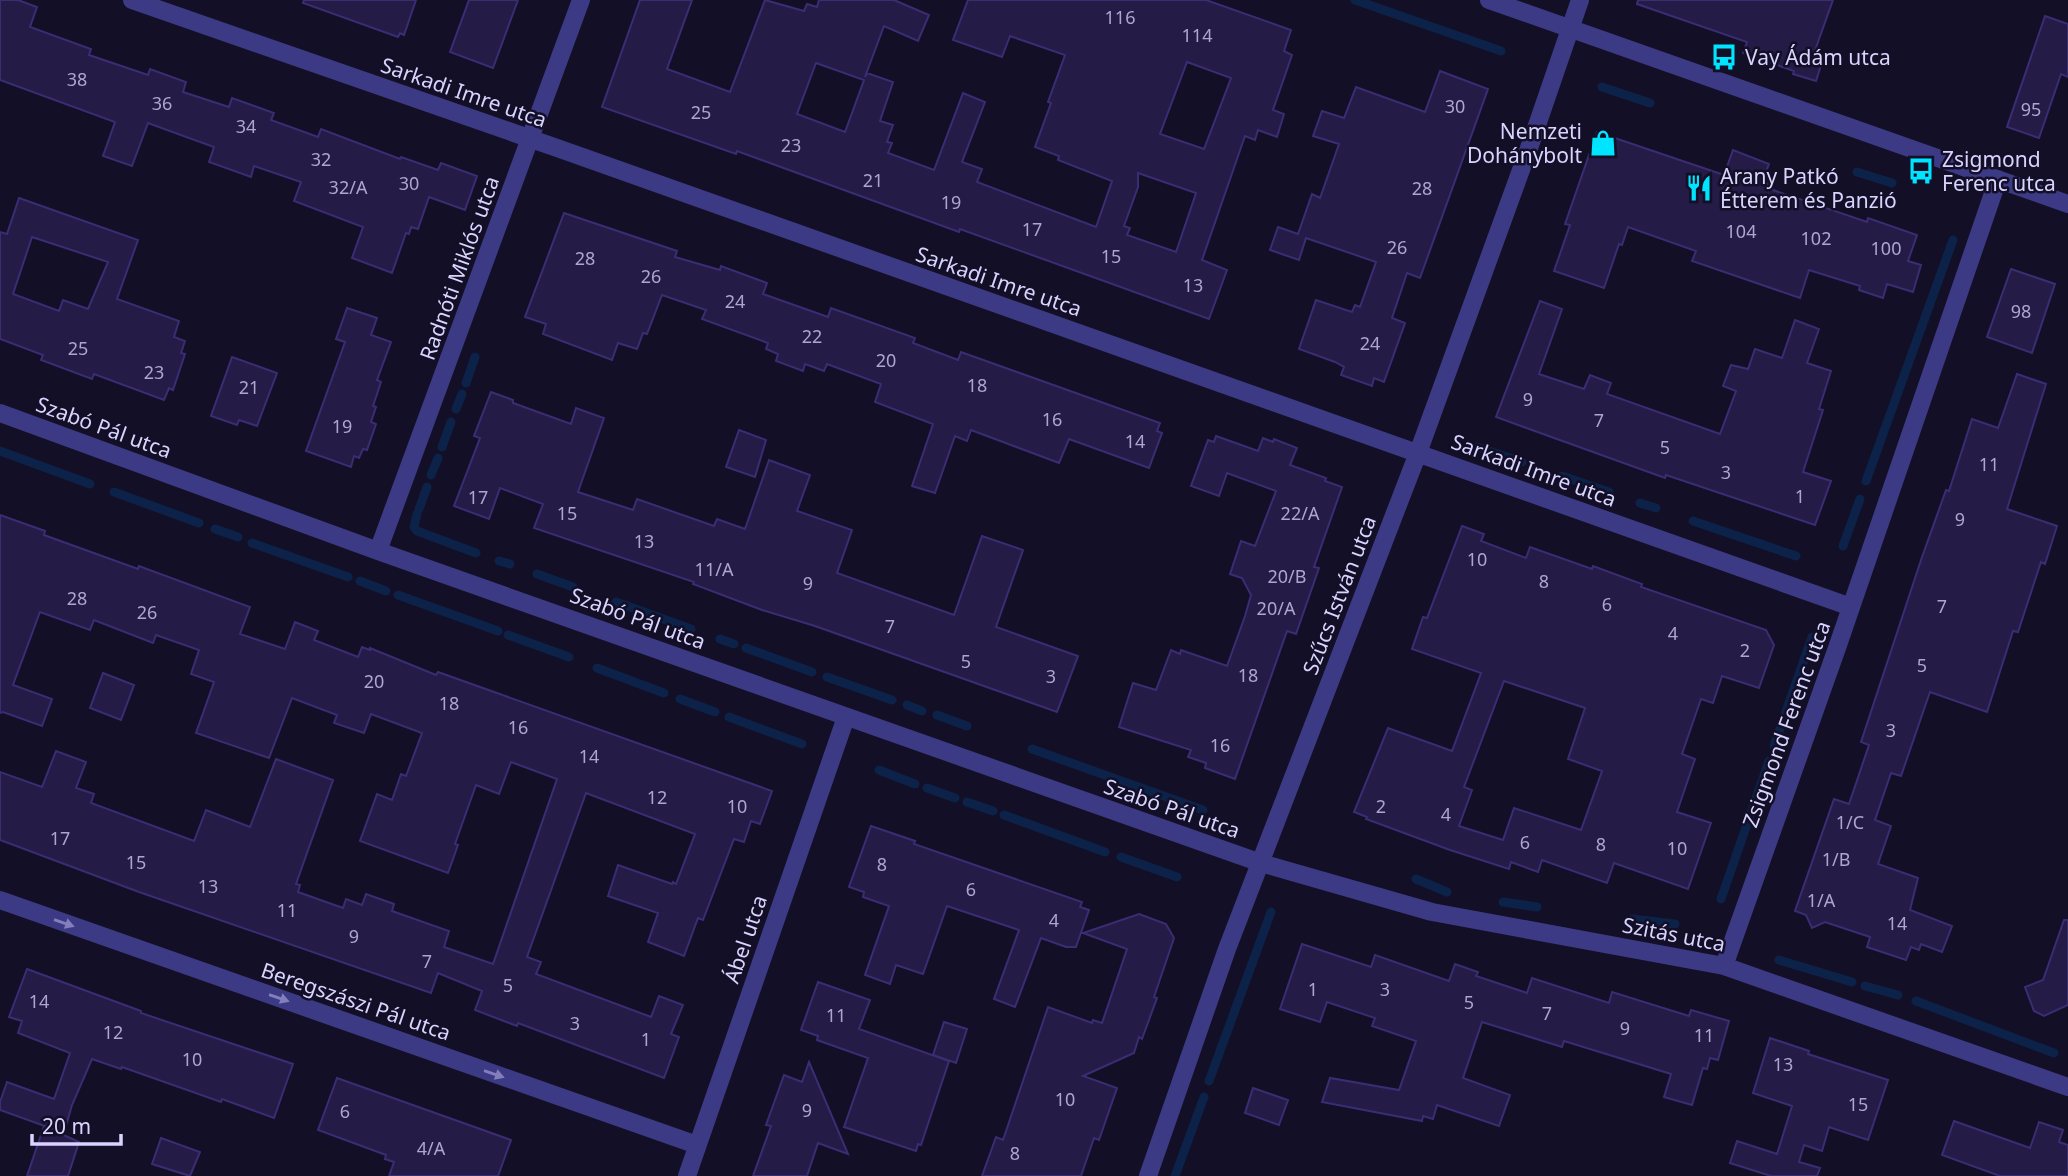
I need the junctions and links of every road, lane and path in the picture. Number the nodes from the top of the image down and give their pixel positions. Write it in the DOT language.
graph roads {
  1 [pos="132,0"];
  2 [pos="581,0"];
  3 [pos="1489,0"];
  4 [pos="1580,0"];
  5 [pos="1570,28"];
  6 [pos="530,139"];
  7 [pos="1998,179"];
  8 [pos="2068,204"];
  9 [pos="0,413"];
  10 [pos="1418,453"];
  11 [pos="378,551"];
  12 [pos="1851,607"];
  13 [pos="846,717"];
  14 [pos="1261,863"];
  15 [pos="0,900"];
  16 [pos="1724,965"];
  17 [pos="2068,1087"];
  18 [pos="697,1145"];
  19 [pos="687,1176"];
  20 [pos="1147,1176"];
  1 -- 6 [label="street, Sarkadi Imre utca"];
  2 -- 6 [label="street, Radnóti Miklós utca"];
  3 -- 5 [label="street"];
  4 -- 5 [label="street"];
  5 -- 7 [label="street"];
  5 -- 10 [label="street, Szűcs István utca"];
  6 -- 10 [label="street, Sarkadi Imre utca"];
  6 -- 11 [label="street, Radnóti Miklós utca"];
  7 -- 8 [label="street"];
  7 -- 12 [label="street, Zsigmond Ferenc utca"];
  9 -- 11 [label="street, Szabó Pál utca"];
  10 -- 12 [label="street, Sarkadi Imre utca"];
  10 -- 14 [label="street, Szűcs István utca"];
  11 -- 13 [label="street, Szabó Pál utca"];
  12 -- 16 [label="street, Zsigmond Ferenc utca"];
  13 -- 14 [label="street, Szabó Pál utca"];
  13 -- 18 [label="street, Ábel utca"];
  14 -- 16 [label="street, Szitás utca"];
  14 -- 20 [label="street, Szűcs István utca"];
  15 -- 18 [label="street, Beregszászi Pál utca, one-way"];
  16 -- 17 [label="street, Szitás utca"];
  18 -- 19 [label="street, Ábel utca"];
}
